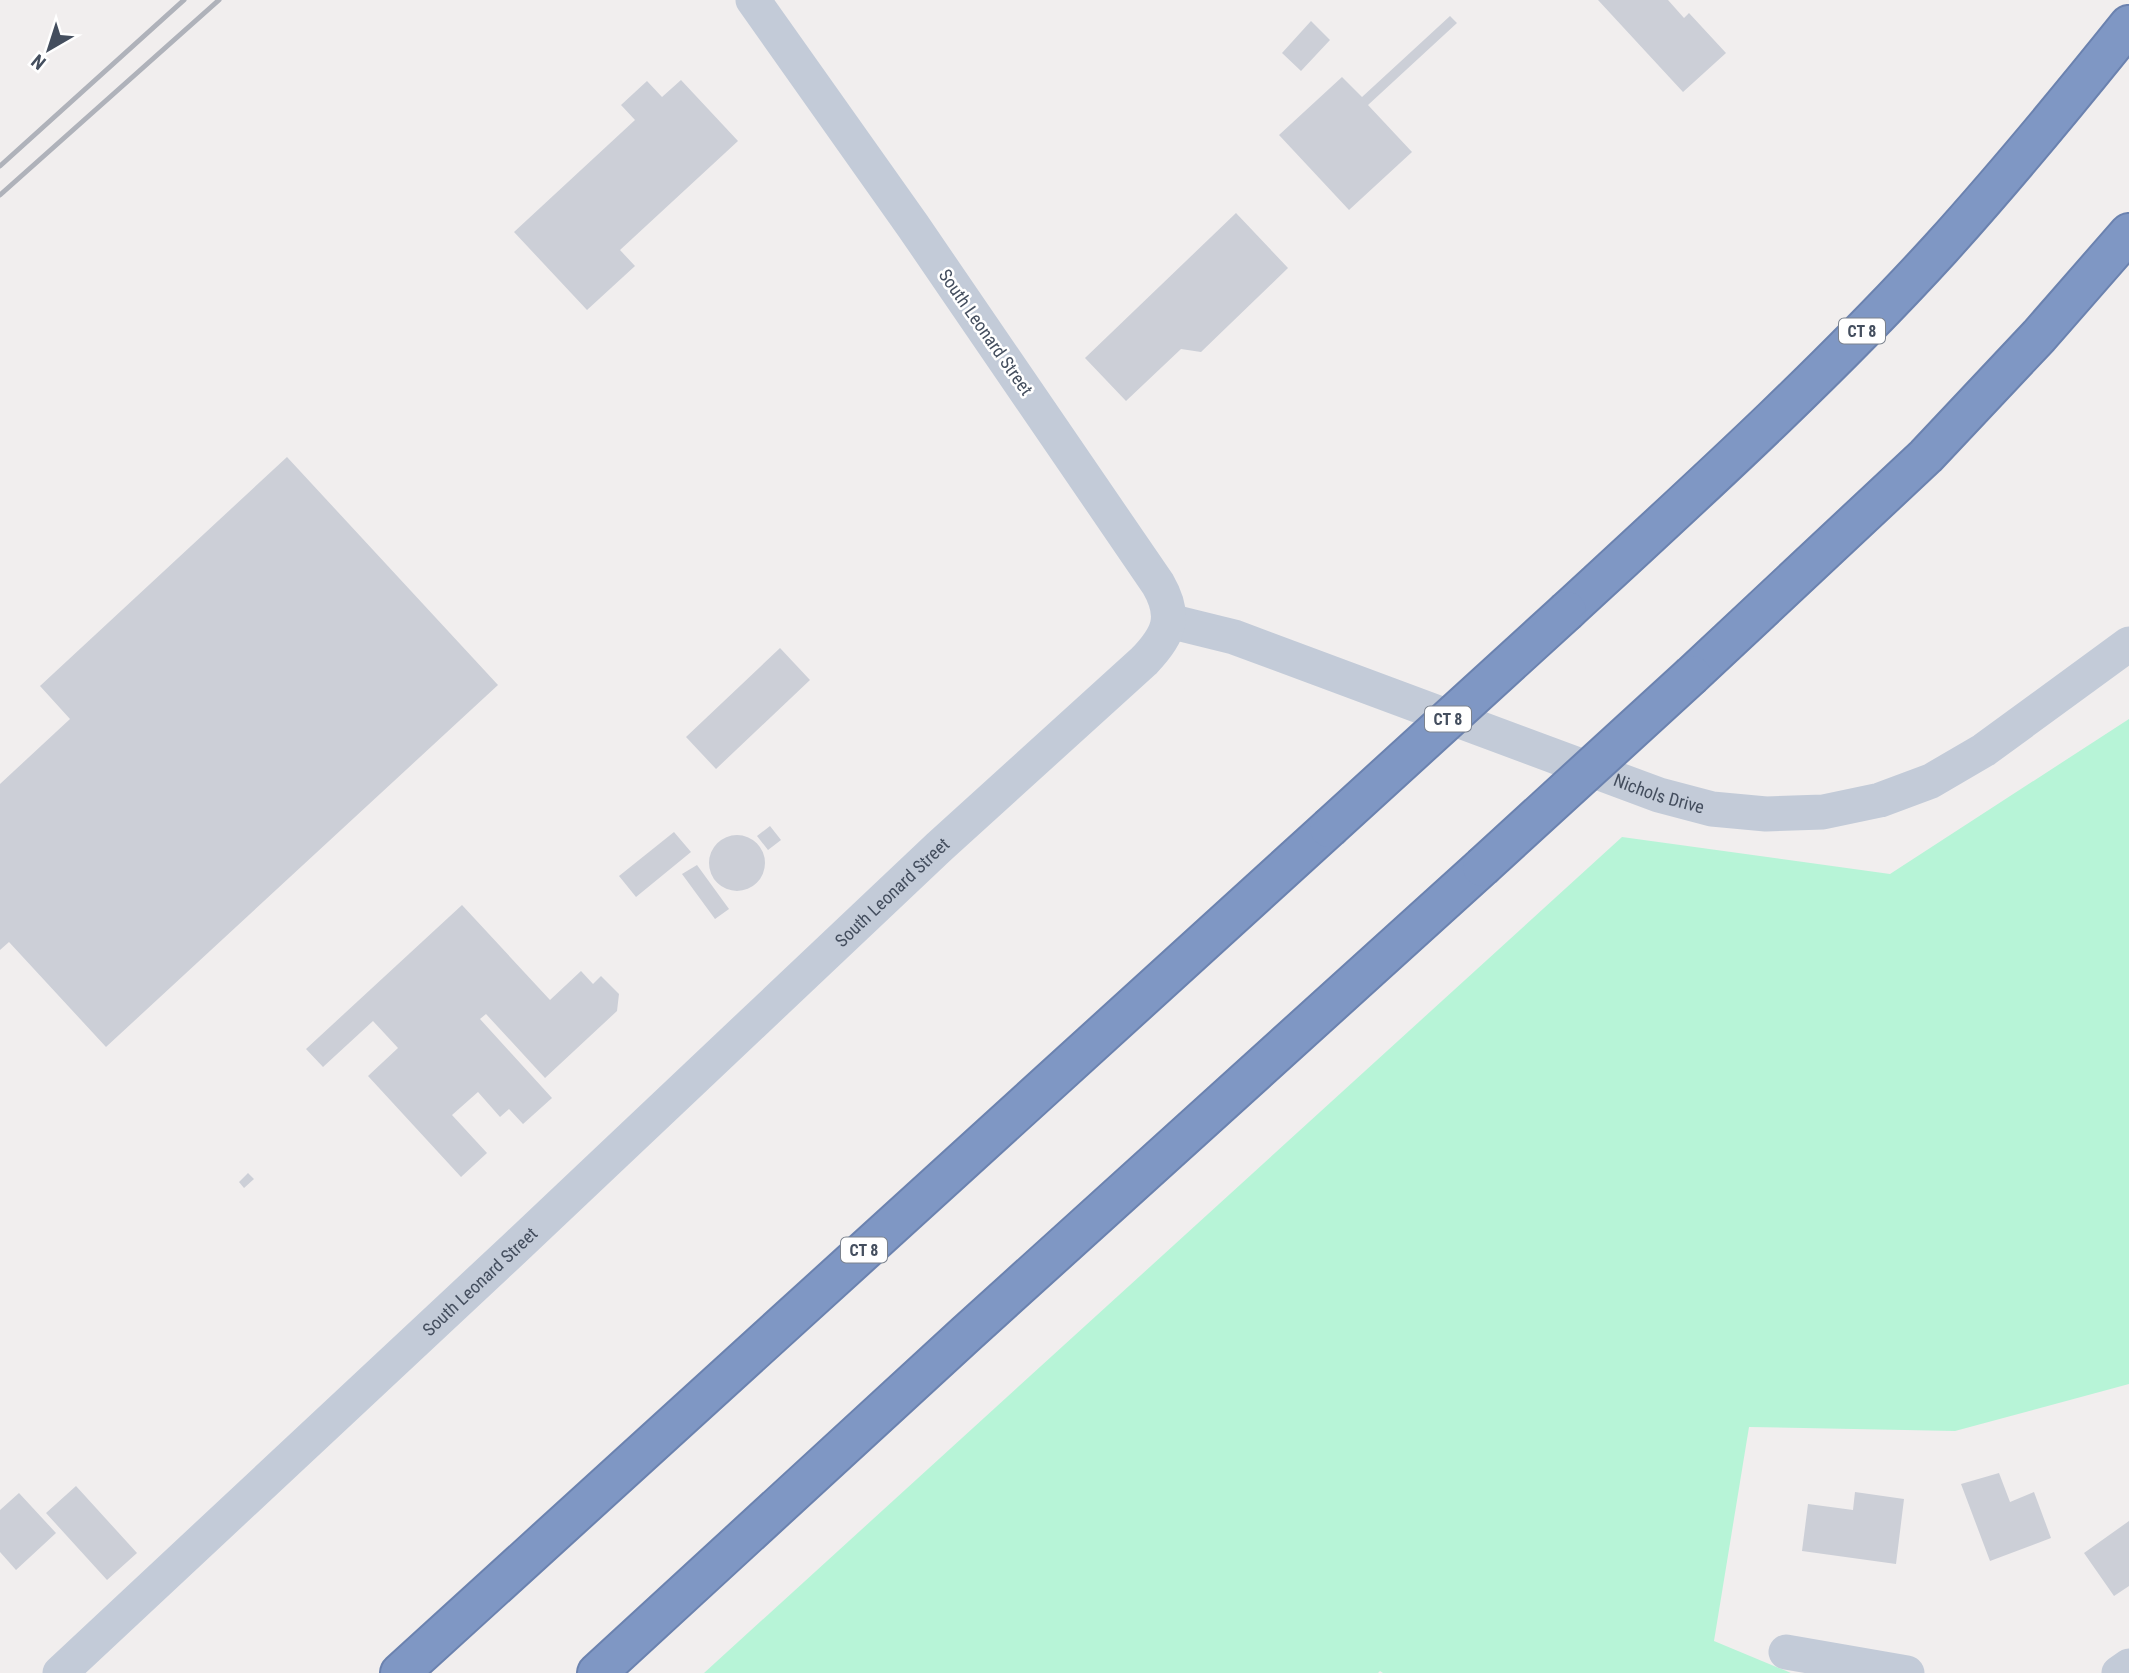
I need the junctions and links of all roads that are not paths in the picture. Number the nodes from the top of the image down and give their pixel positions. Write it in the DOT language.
graph roads {
  1 [pos="753,0"];
  2 [pos="2129,25"];
  3 [pos="2129,233"];
  4 [pos="1169,621"];
  5 [pos="2129,644"];
  6 [pos="1786,1652"];
  7 [pos="2129,1666"];
  8 [pos="60,1673"];
  9 [pos="400,1673"];
  10 [pos="597,1673"];
  11 [pos="1907,1673"];
  12 [pos="2119,1673"];
  1 -- 4 [label="street, South Leonard Street"];
  2 -- 9 [label="highway, CT 8, bridge"];
  3 -- 10 [label="highway, bridge"];
  4 -- 5 [label="street, Nichols Drive"];
  4 -- 8 [label="street, South Leonard Street"];
  6 -- 11 [label="street"];
  7 -- 12 [label="street"];
}
